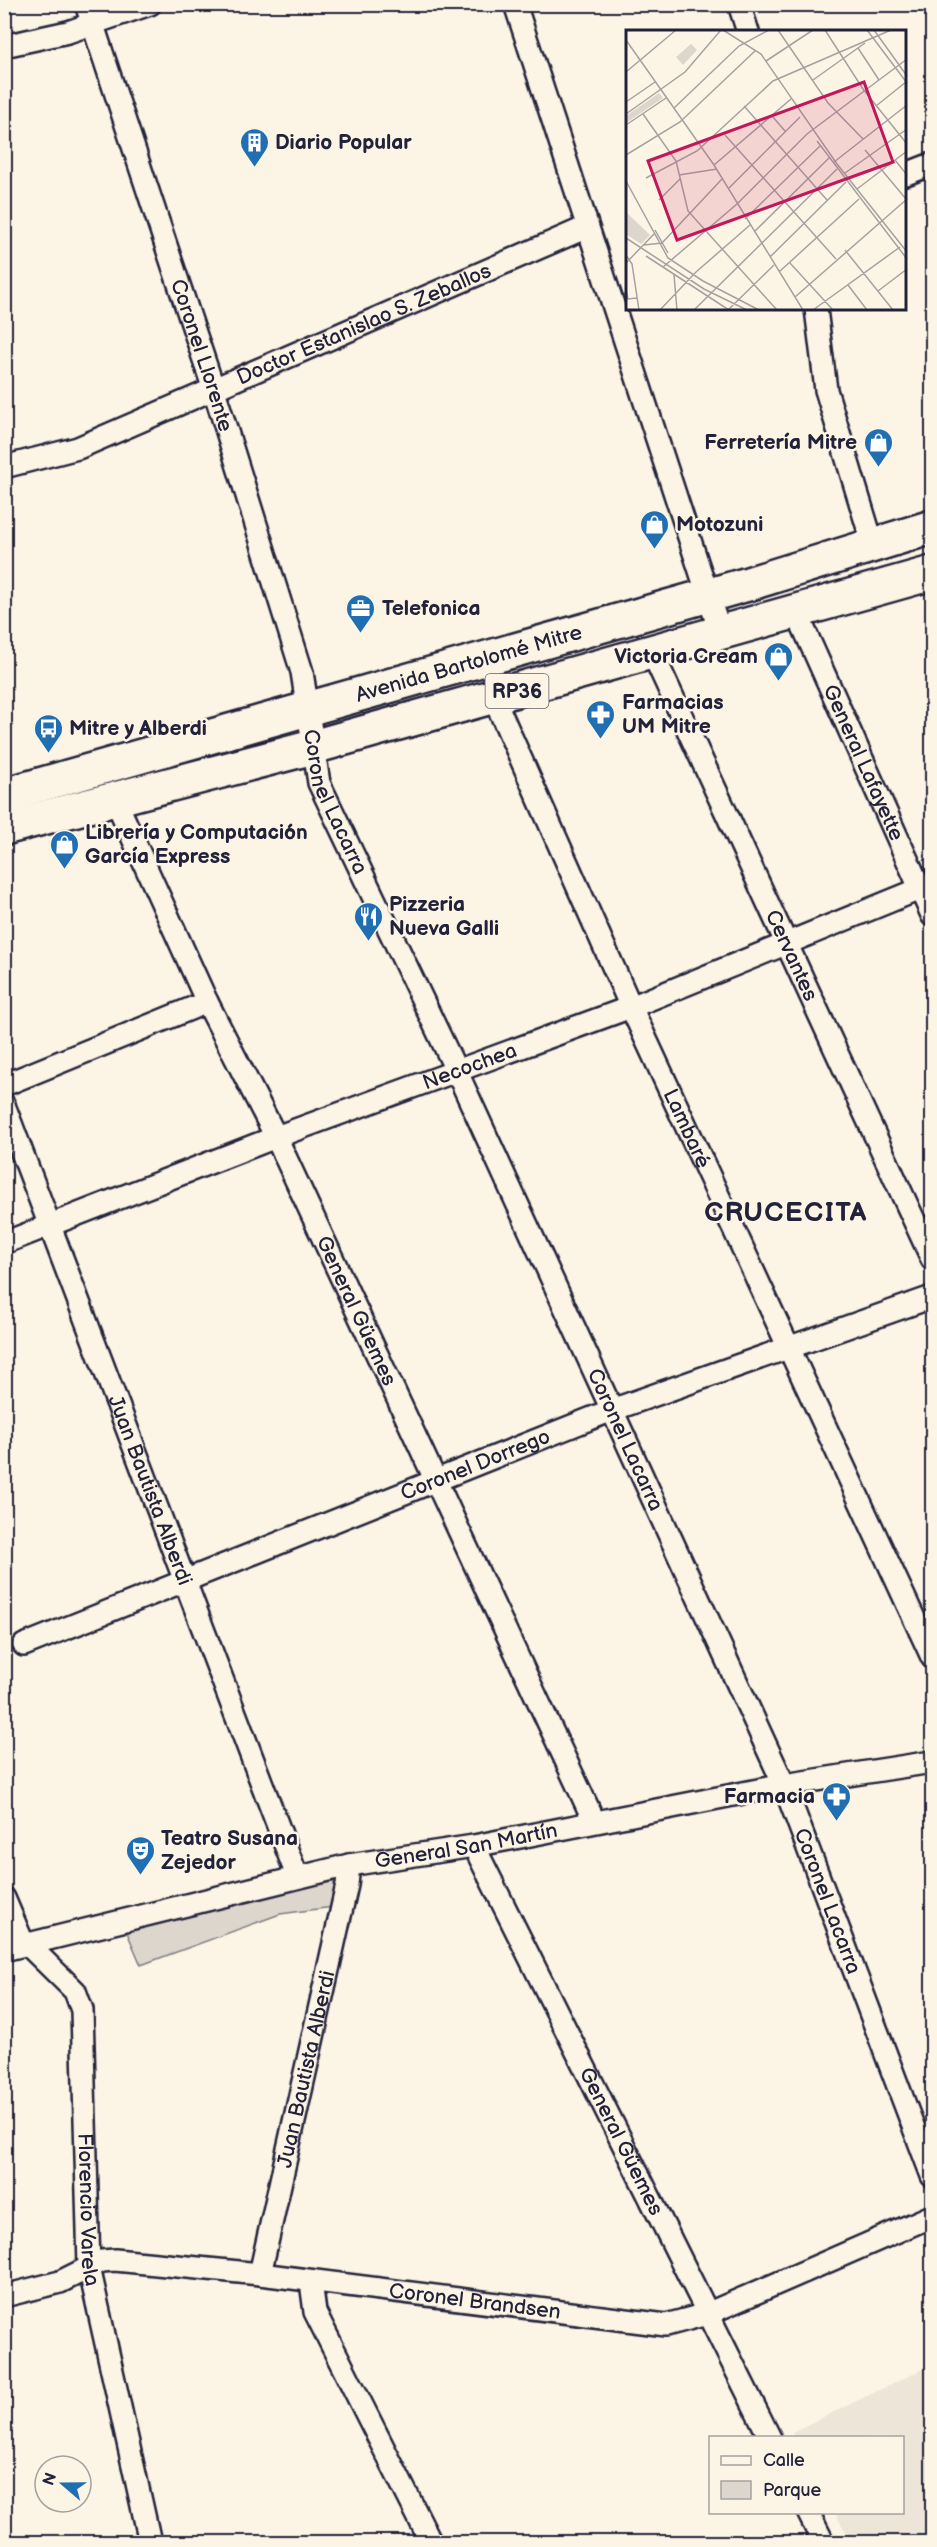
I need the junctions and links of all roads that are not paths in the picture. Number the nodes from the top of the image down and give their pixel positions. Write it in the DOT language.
graph roads {
  1 [pos="150,4"];
  2 [pos="515,4"];
  3 [pos="739,4"];
  4 [pos="89,14"];
  5 [pos="747,30"];
  6 [pos="4,46"];
  7 [pos="933,164"];
  8 [pos="907,174"];
  9 [pos="587,227"];
  10 [pos="816,310"];
  11 [pos="214,390"];
  12 [pos="4,468"];
  13 [pos="933,527"];
  14 [pos="873,545"];
  15 [pos="933,573"];
  16 [pos="709,594"];
  17 [pos="796,611"];
  18 [pos="720,632"];
  19 [pos="652,652"];
  20 [pos="493,696"];
  21 [pos="307,710"];
  22 [pos="313,747"];
  23 [pos="4,795"];
  24 [pos="115,799"];
  25 [pos="4,828"];
  26 [pos="926,886"];
  27 [pos="933,915"];
  28 [pos="787,941"];
  29 [pos="207,1002"];
  30 [pos="631,1007"];
  31 [pos="456,1070"];
  32 [pos="4,1085"];
  33 [pos="4,1106"];
  34 [pos="276,1137"];
  35 [pos="49,1225"];
  36 [pos="4,1243"];
  37 [pos="933,1259"];
  38 [pos="933,1297"];
  39 [pos="791,1348"];
  40 [pos="612,1410"];
  41 [pos="436,1482"];
  42 [pos="186,1579"];
  43 [pos="24,1645"];
  44 [pos="933,1657"];
  45 [pos="933,1762"];
  46 [pos="784,1785"];
  47 [pos="594,1821"];
  48 [pos="474,1846"];
  49 [pos="349,1864"];
  50 [pos="297,1876"];
  51 [pos="4,1898"];
  52 [pos="26,1945"];
  53 [pos="4,1950"];
  54 [pos="933,2176"];
  55 [pos="933,2216"];
  56 [pos="89,2267"];
  57 [pos="260,2274"];
  58 [pos="311,2282"];
  59 [pos="4,2296"];
  60 [pos="707,2314"];
  61 [pos="769,2436"];
  62 [pos="809,2514"];
  63 [pos="150,2542"];
  64 [pos="431,2542"];
  65 [pos="824,2542"];
  1 -- 4 [label="street"];
  2 -- 9 [label="street"];
  3 -- 5 [label="street"];
  4 -- 6 [label="street"];
  4 -- 11 [label="street, Coronel Llorente"];
  7 -- 8 [label="street"];
  9 -- 11 [label="street, Doctor Estanislao S. Zeballos"];
  9 -- 16 [label="street"];
  10 -- 14 [label="street"];
  11 -- 12 [label="street, Doctor Estanislao S. Zeballos"];
  11 -- 21 [label="street, Coronel Llorente"];
  13 -- 14 [label="main road, Avenida Bartolomé Mitre / RP36"];
  14 -- 16 [label="main road, Avenida Bartolomé Mitre / RP36"];
  15 -- 17 [label="main road, Avenida Bartolomé Mitre / RP36"];
  16 -- 18 [label="street"];
  16 -- 21 [label="main road, Avenida Bartolomé Mitre / RP36"];
  17 -- 18 [label="main road, Avenida Bartolomé Mitre / RP36"];
  17 -- 26 [label="street, General Lafayette"];
  18 -- 19 [label="main road, Avenida Bartolomé Mitre / RP36"];
  19 -- 20 [label="main road, Avenida Bartolomé Mitre / RP36"];
  19 -- 28 [label="street, Cervantes"];
  20 -- 22 [label="main road, Avenida Bartolomé Mitre / RP36"];
  20 -- 30 [label="street, Lambaré"];
  21 -- 22 [label="street, Coronel Lacarra"];
  21 -- 23 [label="main road, Avenida Bartolomé Mitre / RP36"];
  22 -- 24 [label="main road, Avenida Bartolomé Mitre / RP36"];
  22 -- 31 [label="street, Coronel Lacarra"];
  24 -- 25 [label="main road, Avenida Bartolomé Mitre / RP36"];
  24 -- 29 [label="street, General Güemes"];
  26 -- 27 [label="street, General Lafayette"];
  26 -- 28 [label="street, Necochea"];
  28 -- 30 [label="street, Necochea"];
  28 -- 37 [label="street, Cervantes"];
  29 -- 32 [label="street"];
  29 -- 34 [label="street, General Güemes"];
  30 -- 31 [label="street, Necochea"];
  30 -- 39 [label="street, Lambaré"];
  31 -- 34 [label="street, Necochea"];
  31 -- 40 [label="street, Coronel Lacarra"];
  33 -- 35 [label="street, Juan Bautista Alberdi"];
  34 -- 35 [label="street, Necochea"];
  34 -- 41 [label="street, General Güemes"];
  35 -- 36 [label="street, Necochea"];
  35 -- 42 [label="street, Juan Bautista Alberdi"];
  38 -- 39 [label="street, Coronel Dorrego"];
  39 -- 40 [label="street, Coronel Dorrego"];
  39 -- 44 [label="street, Lambaré"];
  40 -- 41 [label="street, Coronel Dorrego"];
  40 -- 46 [label="street, Coronel Lacarra"];
  41 -- 42 [label="street, Coronel Dorrego"];
  41 -- 47 [label="street, General Güemes"];
  42 -- 43 [label="street, Coronel Dorrego"];
  42 -- 50 [label="street, Juan Bautista Alberdi"];
  45 -- 46 [label="street, General San Martín"];
  46 -- 47 [label="street, General San Martín"];
  46 -- 54 [label="street, Coronel Lacarra"];
  47 -- 48 [label="street, General San Martín"];
  48 -- 49 [label="street, General San Martín"];
  48 -- 60 [label="street, General Güemes"];
  49 -- 50 [label="street, General San Martín"];
  49 -- 57 [label="street, Juan Bautista Alberdi"];
  50 -- 52 [label="street, General San Martín"];
  51 -- 52 [label="street, Florencio Varela"];
  52 -- 53 [label="street, General San Martín"];
  52 -- 56 [label="street, Florencio Varela"];
  55 -- 60 [label="street, Coronel Brandsen"];
  56 -- 57 [label="street, Coronel Brandsen"];
  56 -- 59 [label="street, Coronel Brandsen"];
  56 -- 63 [label="street, Florencio Varela"];
  57 -- 58 [label="street, Coronel Brandsen"];
  58 -- 60 [label="street, Coronel Brandsen"];
  58 -- 64 [label="street"];
  60 -- 61 [label="street, General Güemes"];
  62 -- 65 [label="street"];
}
